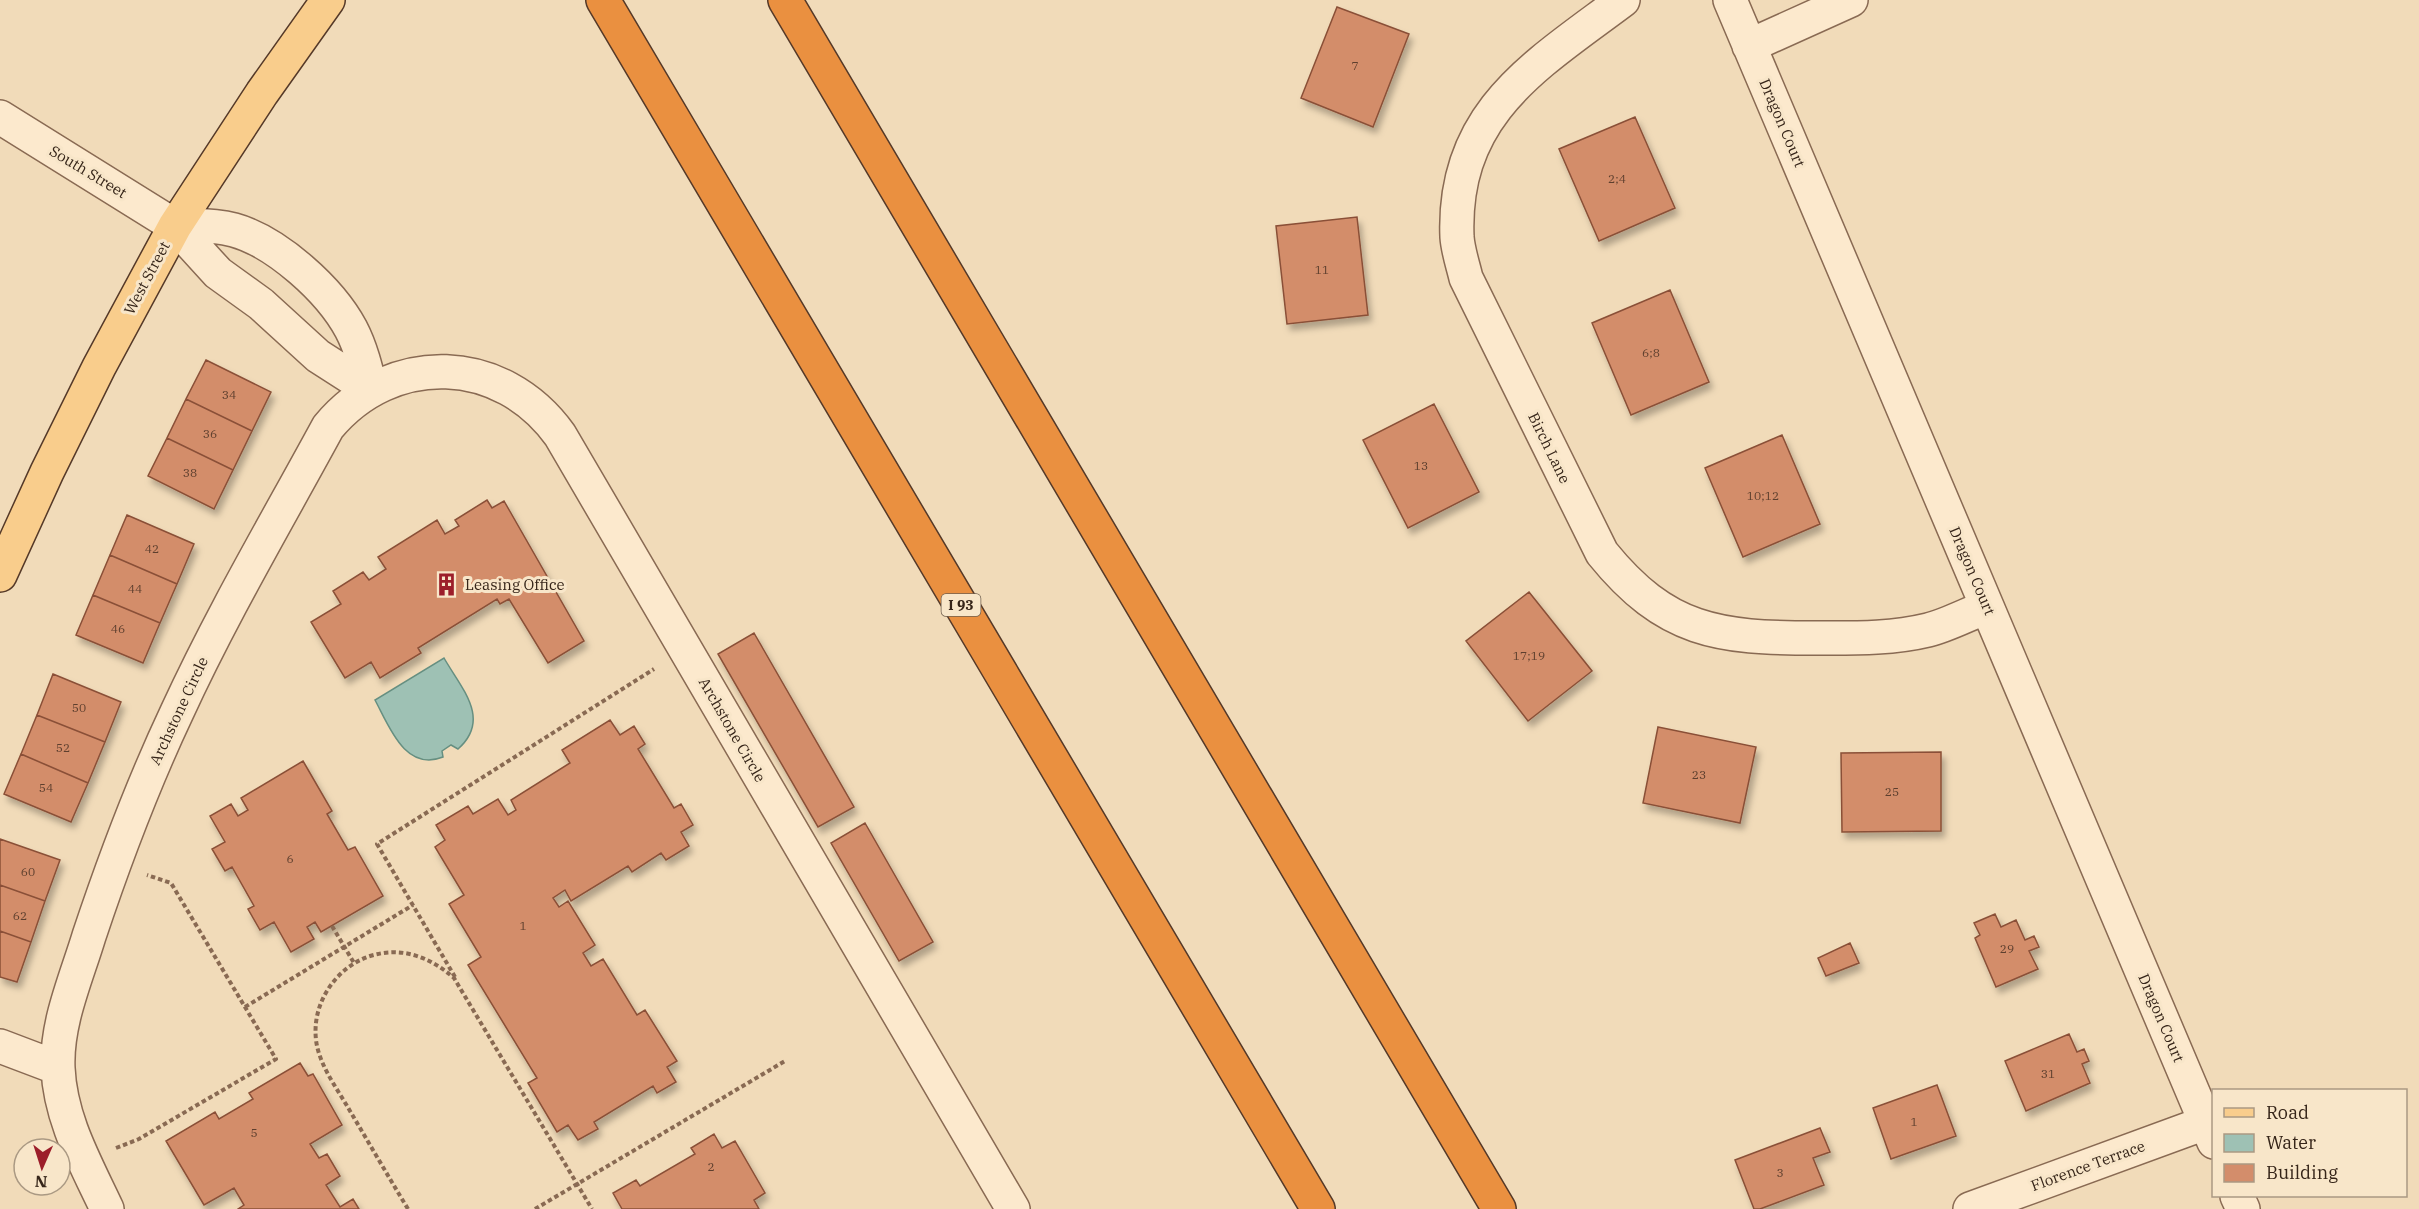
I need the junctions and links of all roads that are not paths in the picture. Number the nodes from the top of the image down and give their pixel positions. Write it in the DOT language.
graph roads {
  1 [pos="328,0"];
  2 [pos="603,0"];
  3 [pos="784,0"];
  4 [pos="1623,0"];
  5 [pos="1730,0"];
  6 [pos="1851,0"];
  7 [pos="1749,46"];
  8 [pos="0,117"];
  9 [pos="175,225"];
  10 [pos="371,390"];
  11 [pos="0,576"];
  12 [pos="1987,607"];
  13 [pos="0,1046"];
  14 [pos="58,1068"];
  15 [pos="0,1070"];
  16 [pos="2210,1132"];
  17 [pos="107,1209"];
  18 [pos="1013,1209"];
  19 [pos="1318,1209"];
  20 [pos="1499,1209"];
  21 [pos="1970,1209"];
  1 -- 9 [label="main road, West Street"];
  2 -- 19 [label="highway, I 93"];
  3 -- 20 [label="highway"];
  4 -- 12 [label="street, Birch Lane"];
  5 -- 7 [label="street, Dragon Court"];
  6 -- 7 [label="street"];
  7 -- 12 [label="street, Dragon Court"];
  8 -- 9 [label="street, South Street"];
  9 -- 10 [label="street"];
  9 -- 10 [label="street"];
  9 -- 11 [label="main road, West Street"];
  10 -- 14 [label="street, Archstone Circle"];
  10 -- 18 [label="street, Archstone Circle"];
  12 -- 16 [label="street, Dragon Court"];
  13 -- 14 [label="street"];
  14 -- 15 [label="street"];
  14 -- 17 [label="street, Archstone Circle"];
  16 -- 21 [label="street, Florence Terrace"];
}
